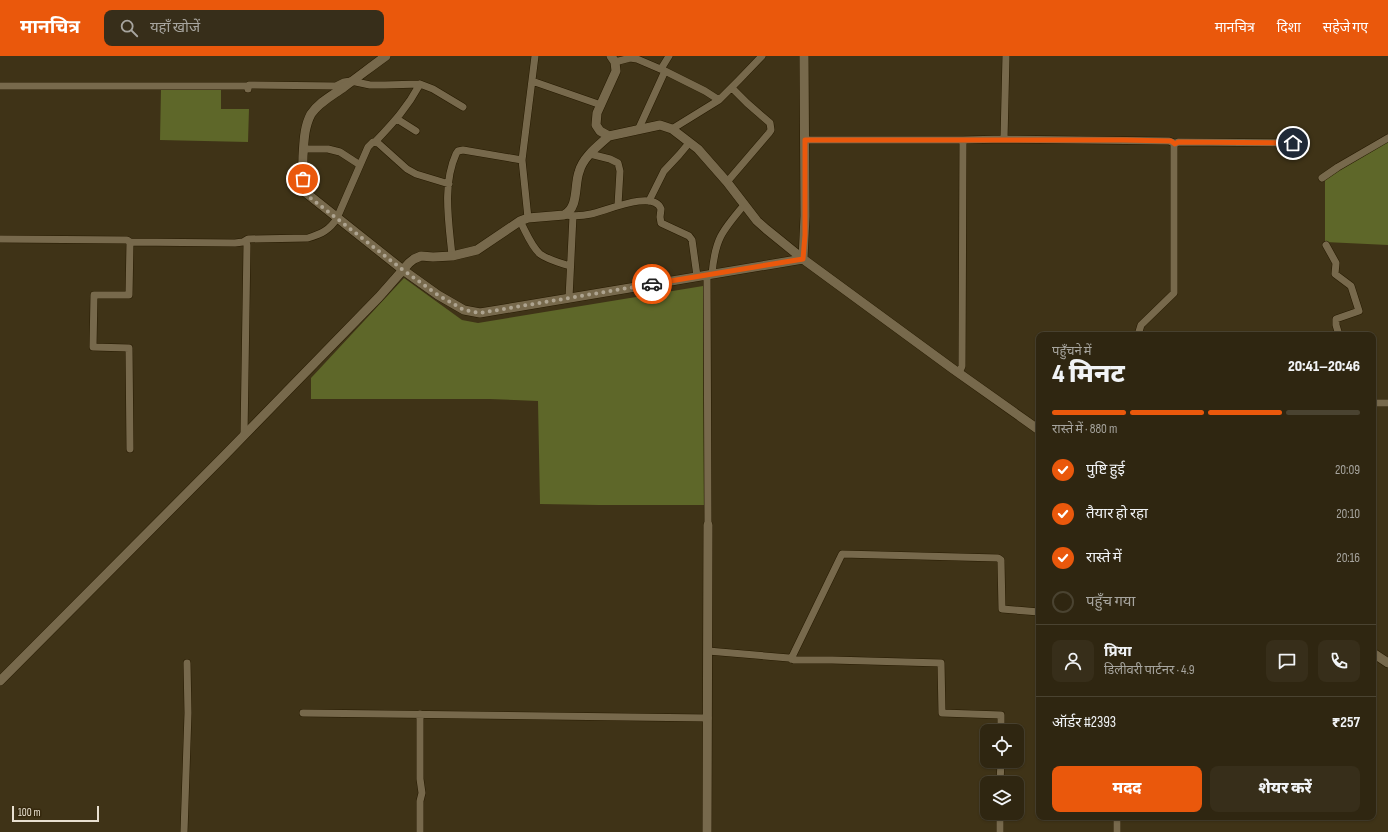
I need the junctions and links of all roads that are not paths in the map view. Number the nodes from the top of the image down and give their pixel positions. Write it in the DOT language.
graph roads {
  1 [pos="386,56"];
  2 [pos="535,56"];
  3 [pos="670,56"];
  4 [pos="762,56"];
  5 [pos="804,56"];
  6 [pos="1006,56"];
  7 [pos="625,57"];
  8 [pos="613,59"];
  9 [pos="663,70"];
  10 [pos="532,81"];
  11 [pos="351,82"];
  12 [pos="420,84"];
  13 [pos="0,86"];
  14 [pos="732,88"];
  15 [pos="719,100"];
  16 [pos="601,105"];
  17 [pos="463,107"];
  18 [pos="397,119"];
  19 [pos="639,128"];
  20 [pos="672,129"];
  21 [pos="416,131"];
  22 [pos="609,136"];
  23 [pos="1388,138"];
  24 [pos="1004,139"];
  25 [pos="805,140"];
  26 [pos="963,140"];
  27 [pos="375,142"];
  28 [pos="689,143"];
  29 [pos="1293,143"];
  30 [pos="1175,144"];
  31 [pos="304,149"];
  32 [pos="590,154"];
  33 [pos="522,160"];
  34 [pos="360,165"];
  35 [pos="1322,178"];
  36 [pos="727,182"];
  37 [pos="449,184"];
  38 [pos="649,201"];
  39 [pos="618,205"];
  40 [pos="744,205"];
  41 [pos="568,215"];
  42 [pos="337,218"];
  43 [pos="524,220"];
  44 [pos="0,239"];
  45 [pos="246,241"];
  46 [pos="130,242"];
  47 [pos="1326,245"];
  48 [pos="452,256"];
  49 [pos="803,259"];
  50 [pos="570,266"];
  51 [pos="403,270"];
  52 [pos="709,275"];
  53 [pos="697,276"];
  54 [pos="568,298"];
  55 [pos="1139,332"];
  56 [pos="1338,332"];
  57 [pos="959,373"];
  58 [pos="1376,403"];
  59 [pos="1388,403"];
  60 [pos="1036,426"];
  61 [pos="244,435"];
  62 [pos="130,449"];
  63 [pos="708,525"];
  64 [pos="1036,612"];
  65 [pos="708,651"];
  66 [pos="1376,654"];
  67 [pos="791,659"];
  68 [pos="187,663"];
  69 [pos="1388,663"];
  70 [pos="0,681"];
  71 [pos="303,713"];
  72 [pos="420,714"];
  73 [pos="708,718"];
  74 [pos="1001,724"];
  75 [pos="1000,820"];
  76 [pos="1117,820"];
  77 [pos="184,832"];
  78 [pos="420,832"];
  79 [pos="707,832"];
  80 [pos="1000,832"];
  81 [pos="1117,832"];
  1 -- 11 [label="street"];
  2 -- 10 [label="street"];
  3 -- 9 [label="street"];
  4 -- 14 [label="street"];
  5 -- 25 [label="street"];
  6 -- 24 [label="street"];
  7 -- 8 [label="street"];
  7 -- 9 [label="street"];
  8 -- 16 [label="street"];
  9 -- 15 [label="street"];
  9 -- 19 [label="street"];
  10 -- 16 [label="street"];
  10 -- 33 [label="street"];
  11 -- 12 [label="street"];
  11 -- 13 [label="street"];
  11 -- 31 [label="street"];
  12 -- 17 [label="street"];
  12 -- 18 [label="street"];
  14 -- 15 [label="street"];
  14 -- 36 [label="street"];
  15 -- 20 [label="street"];
  16 -- 22 [label="street"];
  18 -- 21 [label="street"];
  18 -- 27 [label="street"];
  19 -- 20 [label="street"];
  19 -- 22 [label="street"];
  20 -- 28 [label="street"];
  22 -- 32 [label="street"];
  23 -- 35 [label="street"];
  24 -- 26 [label="street"];
  24 -- 30 [label="street"];
  25 -- 26 [label="street"];
  25 -- 49 [label="street"];
  26 -- 57 [label="street"];
  27 -- 34 [label="street"];
  27 -- 37 [label="street"];
  28 -- 36 [label="street"];
  28 -- 38 [label="street"];
  29 -- 30 [label="street"];
  30 -- 55 [label="street"];
  31 -- 34 [label="street"];
  31 -- 42 [label="street"];
  32 -- 39 [label="street"];
  32 -- 41 [label="street"];
  33 -- 37 [label="street"];
  33 -- 43 [label="street"];
  34 -- 42 [label="street"];
  36 -- 40 [label="street"];
  37 -- 48 [label="street"];
  38 -- 39 [label="street"];
  38 -- 53 [label="street"];
  39 -- 41 [label="street"];
  40 -- 49 [label="street"];
  40 -- 52 [label="street"];
  41 -- 43 [label="street"];
  41 -- 50 [label="street"];
  42 -- 45 [label="street"];
  42 -- 51 [label="street"];
  43 -- 48 [label="street"];
  43 -- 50 [label="street"];
  44 -- 46 [label="street"];
  45 -- 46 [label="street"];
  45 -- 61 [label="street"];
  46 -- 62 [label="street"];
  47 -- 56 [label="street"];
  48 -- 51 [label="street"];
  49 -- 52 [label="street"];
  49 -- 57 [label="street"];
  50 -- 54 [label="street"];
  51 -- 54 [label="street"];
  51 -- 61 [label="street"];
  52 -- 53 [label="street"];
  52 -- 63 [label="street"];
  53 -- 54 [label="street"];
  57 -- 60 [label="street"];
  58 -- 59 [label="street"];
  61 -- 70 [label="street"];
  63 -- 65 [label="street"];
  64 -- 67 [label="street"];
  65 -- 67 [label="street"];
  65 -- 73 [label="street"];
  66 -- 69 [label="street"];
  67 -- 74 [label="street"];
  68 -- 77 [label="street"];
  71 -- 72 [label="street"];
  72 -- 73 [label="street"];
  72 -- 78 [label="street"];
  73 -- 79 [label="street"];
  75 -- 80 [label="street"];
  76 -- 81 [label="street"];
}
